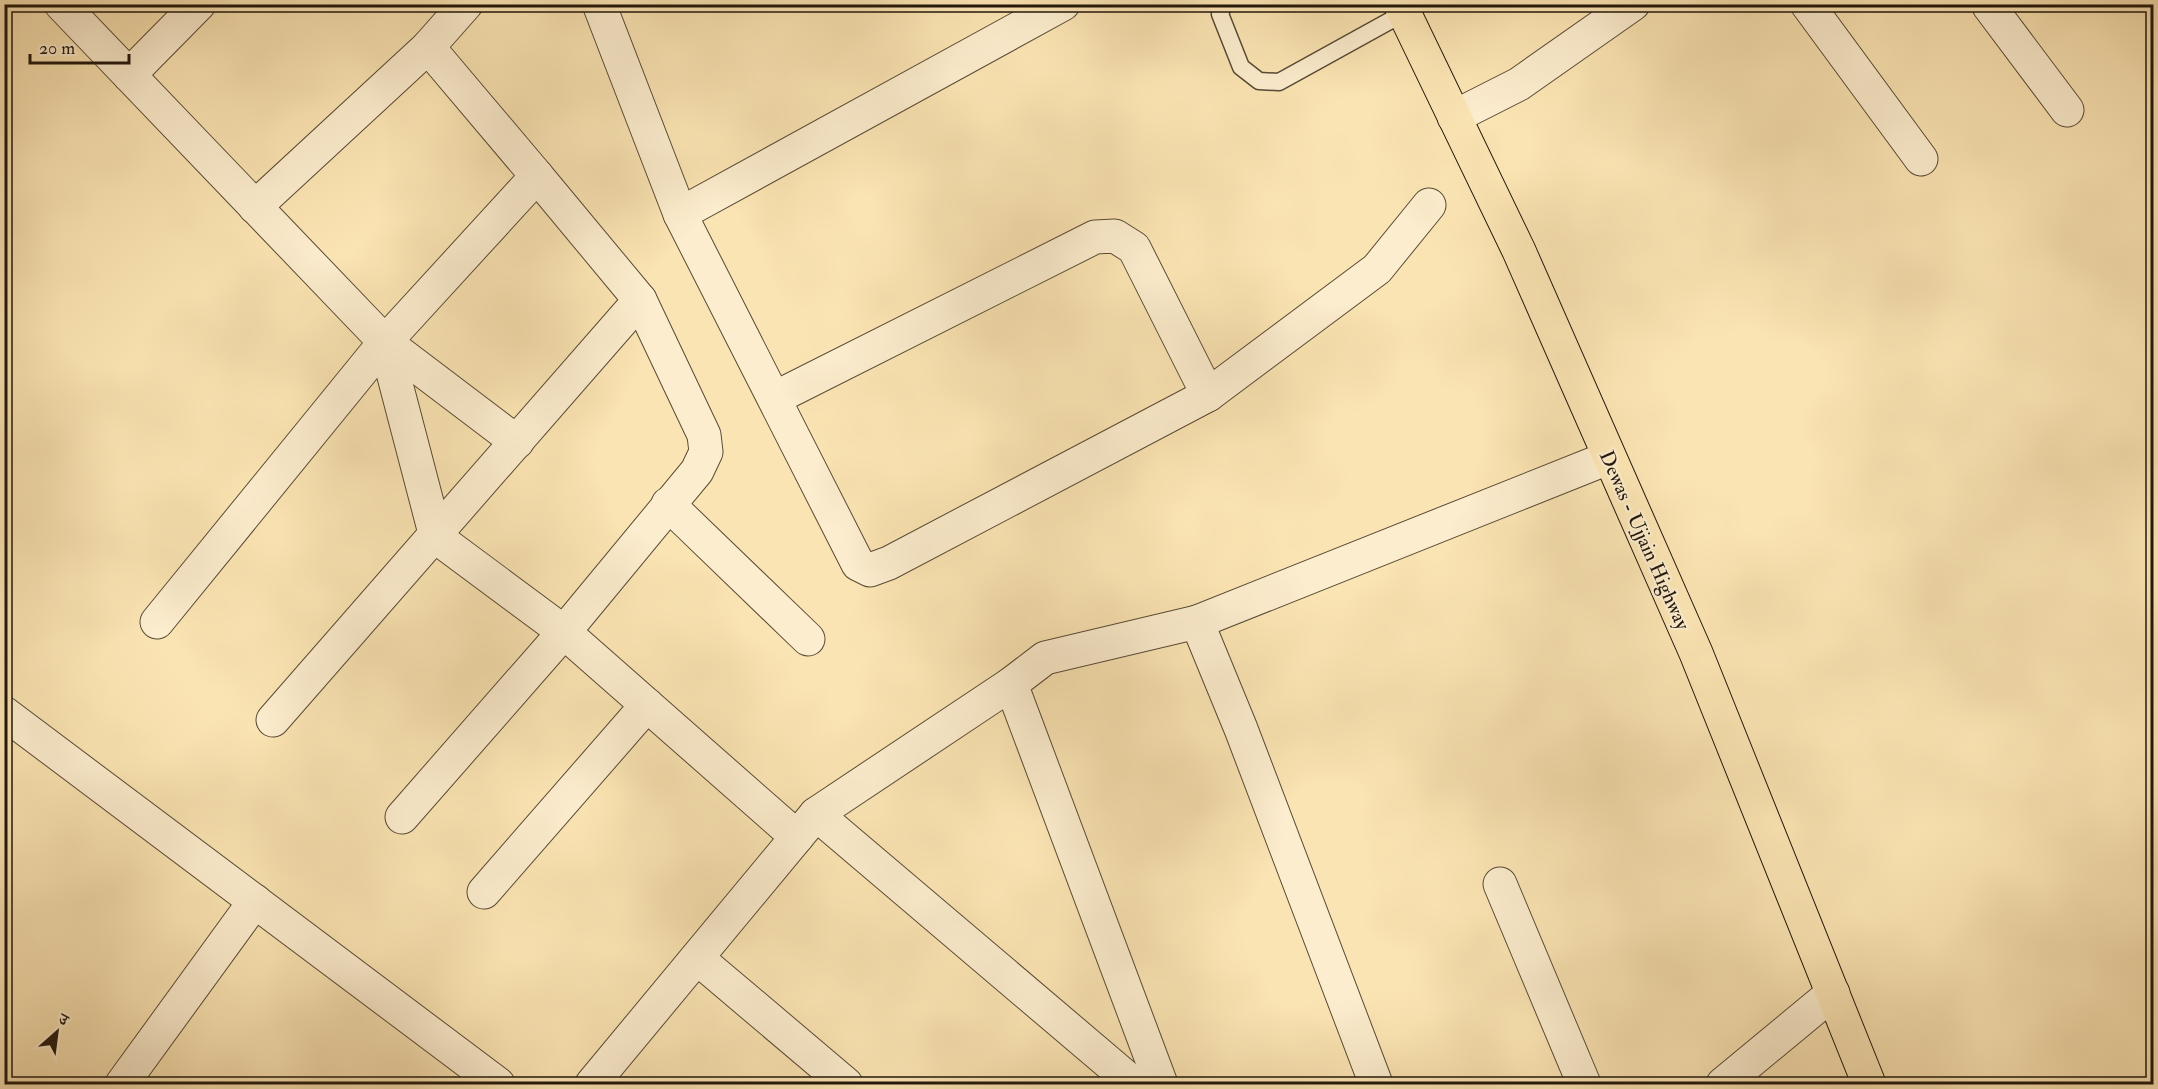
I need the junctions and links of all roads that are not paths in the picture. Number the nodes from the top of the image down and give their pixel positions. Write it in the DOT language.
graph roads {
  1 [pos="61,4"];
  2 [pos="199,4"];
  3 [pos="466,4"];
  4 [pos="599,4"];
  5 [pos="1063,4"];
  6 [pos="1224,4"];
  7 [pos="1633,4"];
  8 [pos="1807,4"];
  9 [pos="1992,4"];
  10 [pos="1402,9"];
  11 [pos="428,47"];
  12 [pos="129,75"];
  13 [pos="2067,110"];
  14 [pos="1454,117"];
  15 [pos="1920,159"];
  16 [pos="537,176"];
  17 [pos="1429,205"];
  18 [pos="255,207"];
  19 [pos="680,214"];
  20 [pos="640,300"];
  21 [pos="385,342"];
  22 [pos="1208,395"];
  23 [pos="775,398"];
  24 [pos="517,442"];
  25 [pos="1608,458"];
  26 [pos="668,504"];
  27 [pos="436,537"];
  28 [pos="157,622"];
  29 [pos="1197,622"];
  30 [pos="564,632"];
  31 [pos="808,639"];
  32 [pos="1011,684"];
  33 [pos="647,705"];
  34 [pos="4,713"];
  35 [pos="273,720"];
  36 [pos="402,818"];
  37 [pos="806,825"];
  38 [pos="1500,884"];
  39 [pos="484,892"];
  40 [pos="255,901"];
  41 [pos="697,958"];
  42 [pos="1833,993"];
  43 [pos="122,1084"];
  44 [pos="498,1084"];
  45 [pos="592,1084"];
  46 [pos="846,1084"];
  47 [pos="1134,1084"];
  48 [pos="1161,1084"];
  49 [pos="1376,1084"];
  50 [pos="1584,1084"];
  51 [pos="1723,1084"];
  52 [pos="1869,1084"];
  1 -- 12 [label="street"];
  2 -- 12 [label="street"];
  3 -- 11 [label="street"];
  4 -- 19 [label="street"];
  5 -- 19 [label="street"];
  6 -- 10 [label="lane"];
  7 -- 14 [label="street"];
  8 -- 15 [label="street"];
  9 -- 13 [label="street"];
  10 -- 14 [label="main road, Dewas - Ujjain Highway"];
  11 -- 16 [label="street"];
  11 -- 18 [label="street"];
  12 -- 18 [label="street"];
  14 -- 25 [label="main road, Dewas - Ujjain Highway"];
  16 -- 20 [label="street"];
  16 -- 21 [label="street"];
  17 -- 22 [label="street"];
  18 -- 21 [label="street"];
  19 -- 23 [label="street"];
  20 -- 24 [label="street"];
  20 -- 26 [label="street"];
  21 -- 24 [label="street"];
  21 -- 27 [label="street"];
  21 -- 28 [label="street"];
  22 -- 23 [label="street"];
  22 -- 23 [label="street"];
  24 -- 27 [label="street"];
  25 -- 29 [label="street"];
  25 -- 42 [label="main road, Dewas - Ujjain Highway"];
  26 -- 30 [label="street"];
  26 -- 31 [label="street"];
  27 -- 30 [label="street"];
  27 -- 35 [label="street"];
  29 -- 32 [label="street"];
  29 -- 49 [label="street"];
  30 -- 33 [label="street"];
  30 -- 36 [label="street"];
  32 -- 37 [label="street"];
  32 -- 48 [label="street"];
  33 -- 37 [label="street"];
  33 -- 39 [label="street"];
  34 -- 40 [label="street"];
  37 -- 41 [label="street"];
  37 -- 47 [label="street"];
  38 -- 50 [label="street"];
  40 -- 43 [label="street"];
  40 -- 44 [label="street"];
  41 -- 45 [label="street"];
  41 -- 46 [label="street"];
  42 -- 51 [label="street"];
  42 -- 52 [label="main road, Dewas - Ujjain Highway"];
}
